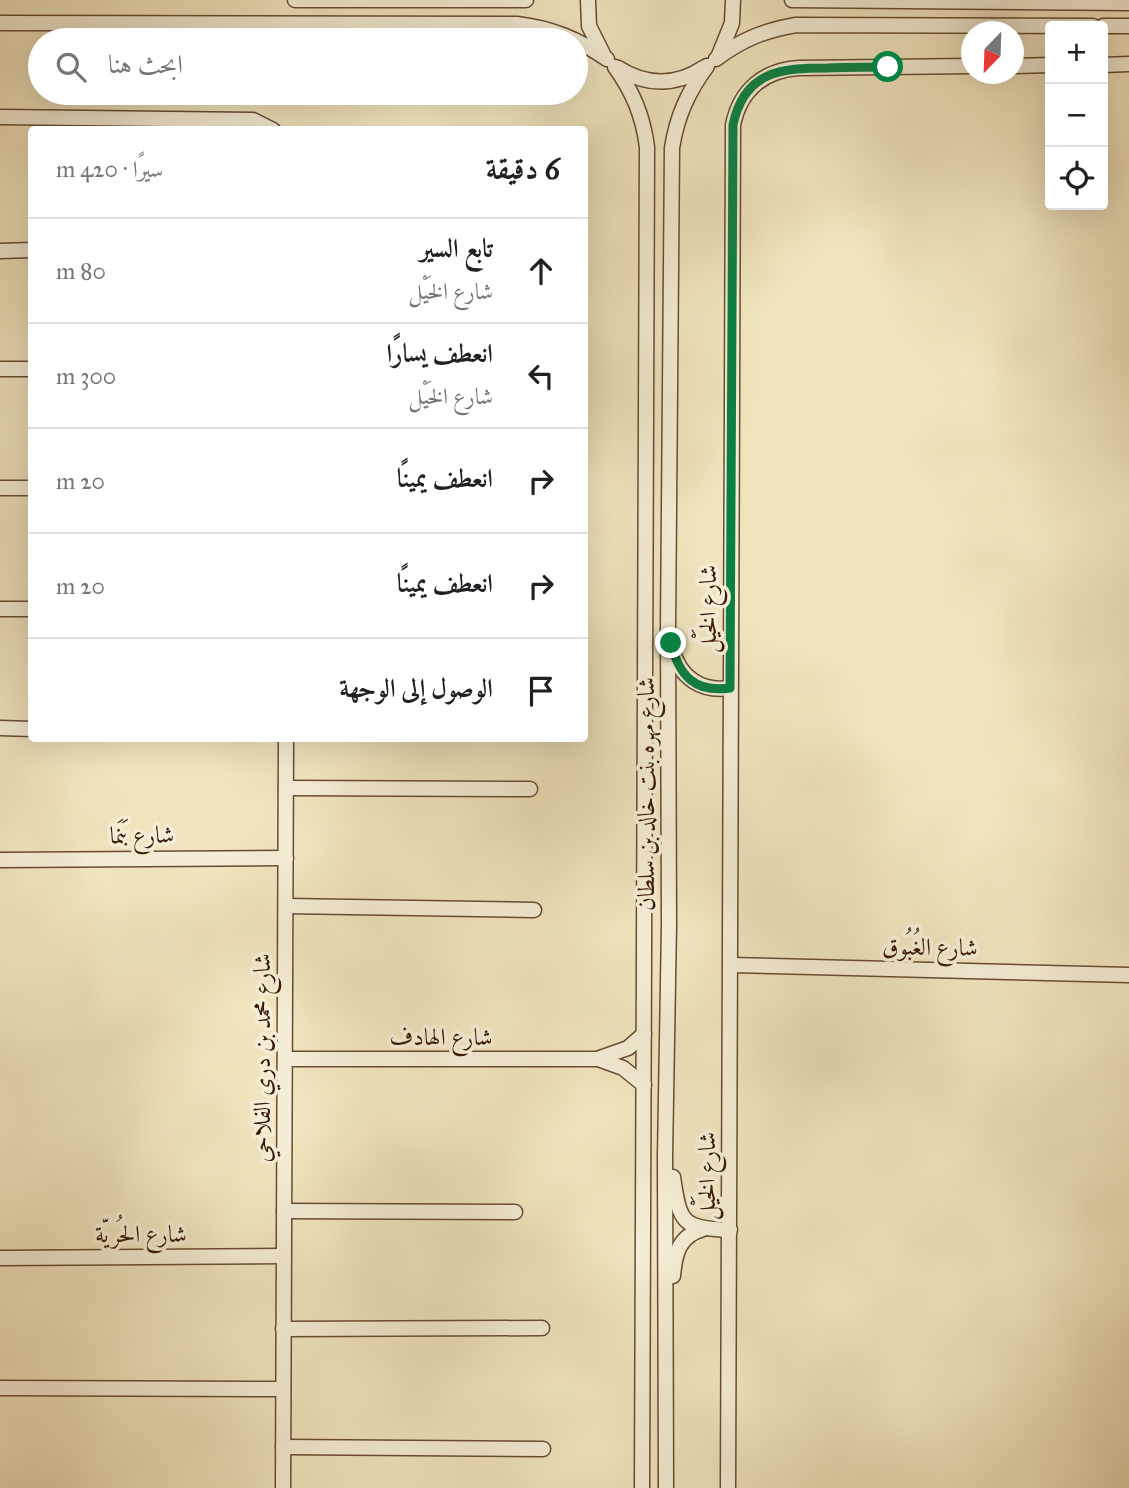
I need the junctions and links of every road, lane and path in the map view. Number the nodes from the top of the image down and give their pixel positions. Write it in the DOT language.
graph roads {
  1 [pos="295,0"];
  2 [pos="526,0"];
  3 [pos="588,0"];
  4 [pos="733,0"];
  5 [pos="792,0"];
  6 [pos="965,0"];
  7 [pos="1129,2"];
  8 [pos="0,23"];
  9 [pos="1045,26"];
  10 [pos="1108,26"];
  11 [pos="1129,26"];
  12 [pos="543,28"];
  13 [pos="588,49"];
  14 [pos="712,62"];
  15 [pos="611,63"];
  16 [pos="1129,64"];
  17 [pos="1024,65"];
  18 [pos="1045,65"];
  19 [pos="1108,65"];
  20 [pos="961,66"];
  21 [pos="0,117"];
  22 [pos="265,126"];
  23 [pos="28,250"];
  24 [pos="0,251"];
  25 [pos="0,369"];
  26 [pos="28,369"];
  27 [pos="0,488"];
  28 [pos="28,488"];
  29 [pos="0,609"];
  30 [pos="28,609"];
  31 [pos="668,629"];
  32 [pos="730,688"];
  33 [pos="0,728"];
  34 [pos="28,729"];
  35 [pos="286,742"];
  36 [pos="286,788"];
  37 [pos="530,789"];
  38 [pos="286,858"];
  39 [pos="0,860"];
  40 [pos="286,906"];
  41 [pos="534,910"];
  42 [pos="730,965"];
  43 [pos="1129,975"];
  44 [pos="645,1034"];
  45 [pos="286,1059"];
  46 [pos="597,1059"];
  47 [pos="644,1085"];
  48 [pos="665,1157"];
  49 [pos="284,1211"];
  50 [pos="515,1212"];
  51 [pos="703,1229"];
  52 [pos="730,1230"];
  53 [pos="282,1256"];
  54 [pos="0,1258"];
  55 [pos="665,1308"];
  56 [pos="542,1328"];
  57 [pos="283,1329"];
  58 [pos="0,1388"];
  59 [pos="283,1389"];
  60 [pos="283,1447"];
  61 [pos="543,1449"];
  62 [pos="283,1488"];
  63 [pos="642,1488"];
  64 [pos="667,1488"];
  65 [pos="728,1488"];
  1 -- 2 [label="street"];
  3 -- 15 [label="street, شارع مهره بنت خالد بن سلطان"];
  4 -- 14 [label="street"];
  5 -- 6 [label="street"];
  6 -- 7 [label="street"];
  8 -- 12 [label="street"];
  9 -- 14 [label="street"];
  10 -- 11 [label="street"];
  13 -- 15 [label="street"];
  14 -- 15 [label="street"];
  14 -- 31 [label="street, شارع مهره بنت خالد بن سلطان"];
  15 -- 44 [label="street, شارع مهره بنت خالد بن سلطان"];
  16 -- 19 [label="street"];
  17 -- 18 [label="street"];
  20 -- 32 [label="street, شارع الخَيْل"];
  21 -- 22 [label="street"];
  23 -- 24 [label="street"];
  25 -- 26 [label="street"];
  27 -- 28 [label="street"];
  29 -- 30 [label="street"];
  31 -- 32 [label="street"];
  31 -- 48 [label="street, شارع مهره بنت خالد بن سلطان"];
  32 -- 42 [label="street, شارع الخَيْل"];
  33 -- 34 [label="street"];
  35 -- 36 [label="street, شارع محمد بن دري الفلاحي"];
  36 -- 37 [label="street"];
  36 -- 38 [label="street, شارع محمد بن دري الفلاحي"];
  38 -- 39 [label="street, شارع بَنَما"];
  38 -- 40 [label="street, شارع محمد بن دري الفلاحي"];
  40 -- 41 [label="street"];
  40 -- 45 [label="street, شارع محمد بن دري الفلاحي"];
  42 -- 43 [label="street, شارع الغُبُوق"];
  42 -- 52 [label="street, شارع الخَيْل"];
  44 -- 46 [label="street, شارع الهادف"];
  44 -- 47 [label="street, شارع مهره بنت خالد بن سلطان"];
  45 -- 46 [label="street, شارع الهادف"];
  45 -- 49 [label="street, شارع محمد بن دري الفلاحي"];
  46 -- 47 [label="street, شارع الهادف"];
  47 -- 63 [label="street, شارع مهره بنت خالد بن سلطان"];
  48 -- 51 [label="street"];
  48 -- 55 [label="street, شارع مهره بنت خالد بن سلطان"];
  49 -- 50 [label="street"];
  49 -- 53 [label="street, شارع محمد بن دري الفلاحي"];
  51 -- 52 [label="street"];
  51 -- 55 [label="street"];
  52 -- 65 [label="street, شارع الخَيْل"];
  53 -- 54 [label="street, شارع الحُريّة"];
  53 -- 57 [label="street, شارع محمد بن دري الفلاحي"];
  55 -- 64 [label="street, شارع مهره بنت خالد بن سلطان"];
  56 -- 57 [label="street"];
  57 -- 59 [label="street, شارع محمد بن دري الفلاحي"];
  58 -- 59 [label="street"];
  59 -- 60 [label="street, شارع محمد بن دري الفلاحي"];
  60 -- 61 [label="street"];
  60 -- 62 [label="street, شارع محمد بن دري الفلاحي"];
}
